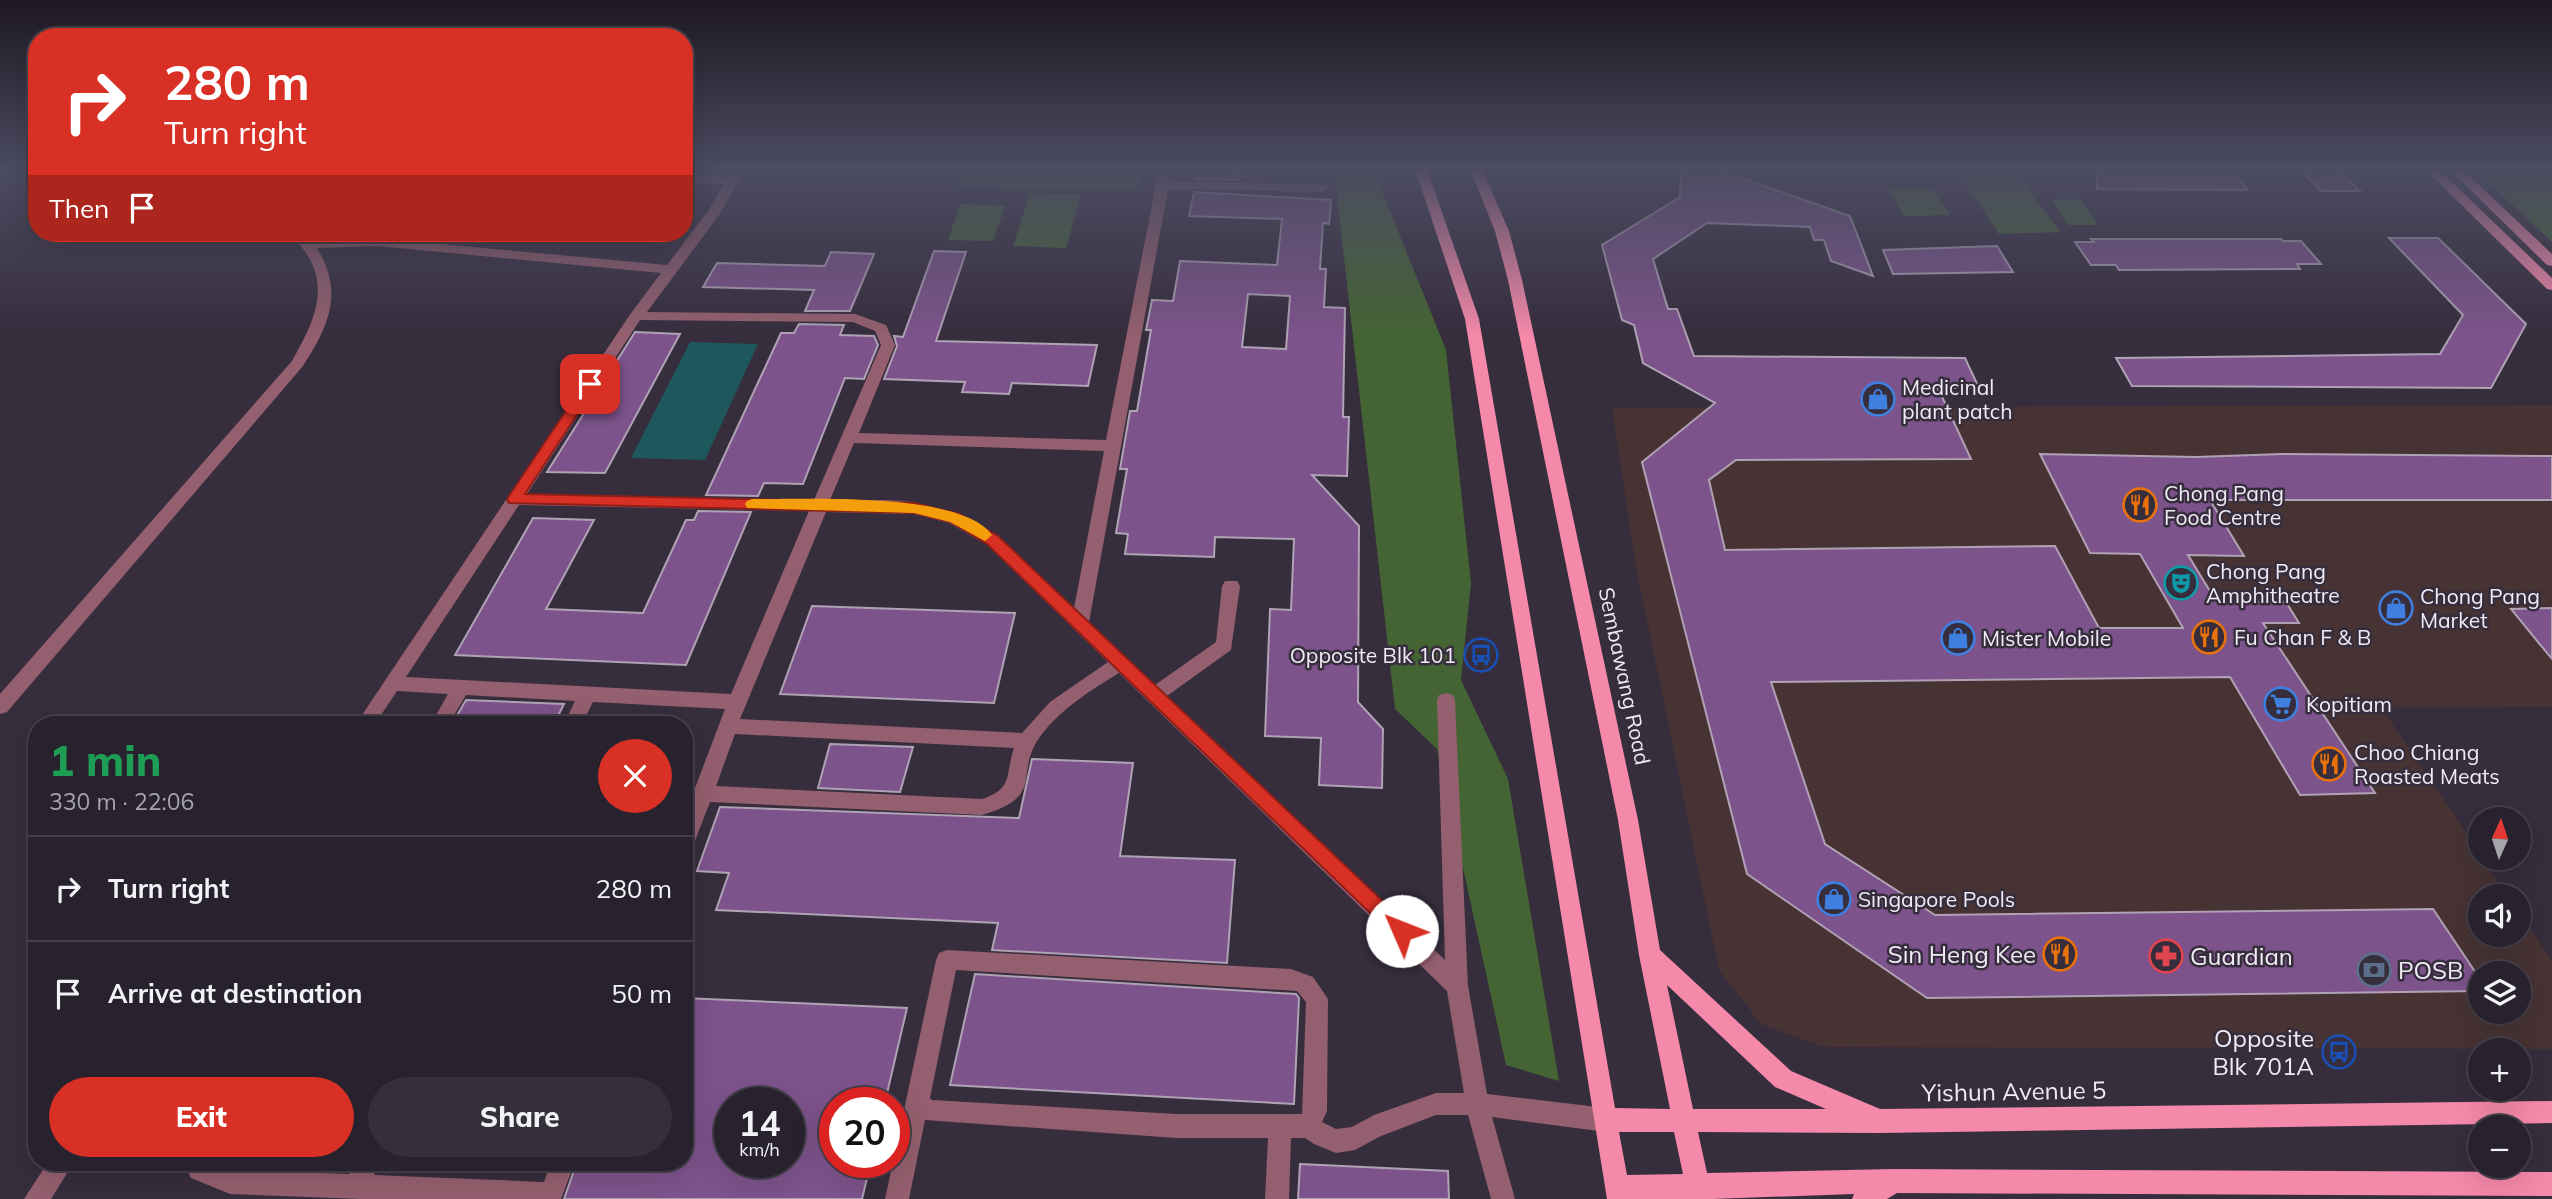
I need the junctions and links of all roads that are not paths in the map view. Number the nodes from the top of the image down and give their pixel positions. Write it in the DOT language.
graph roads {
  1 [pos="1155,225"];
  2 [pos="1440,225"];
  3 [pos="1500,225"];
  4 [pos="2489,225"];
  5 [pos="2513,225"];
  6 [pos="306,242"];
  7 [pos="377,242"];
  8 [pos="690,242"];
  9 [pos="2552,262"];
  10 [pos="671,270"];
  11 [pos="2552,286"];
  12 [pos="636,316"];
  13 [pos="849,438"];
  14 [pos="1114,446"];
  15 [pos="514,499"];
  16 [pos="820,506"];
  17 [pos="1231,586"];
  18 [pos="1080,624"];
  19 [pos="1120,664"];
  20 [pos="393,684"];
  21 [pos="461,688"];
  22 [pos="587,694"];
  23 [pos="1153,696"];
  24 [pos="1446,700"];
  25 [pos="737,702"];
  26 [pos="0,707"];
  27 [pos="371,716"];
  28 [pos="445,716"];
  29 [pos="577,716"];
  30 [pos="729,726"];
  31 [pos="1027,741"];
  32 [pos="704,794"];
  33 [pos="693,822"];
  34 [pos="1650,955"];
  35 [pos="1457,986"];
  36 [pos="1477,1104"];
  37 [pos="918,1105"];
  38 [pos="2552,1112"];
  39 [pos="1682,1119"];
  40 [pos="1605,1120"];
  41 [pos="1879,1121"];
  42 [pos="1309,1126"];
  43 [pos="1280,1128"];
  44 [pos="56,1171"];
  45 [pos="202,1171"];
  46 [pos="364,1171"];
  47 [pos="560,1171"];
  48 [pos="1894,1181"];
  49 [pos="2552,1184"];
  50 [pos="357,1185"];
  51 [pos="1699,1192"];
  52 [pos="1618,1193"];
  53 [pos="550,1196"];
  54 [pos="36,1199"];
  55 [pos="897,1199"];
  56 [pos="1277,1199"];
  57 [pos="1503,1199"];
  58 [pos="1864,1199"];
  1 -- 14 [label="lane"];
  2 -- 40 [label="main road"];
  3 -- 34 [label="main road, Sembawang Road"];
  4 -- 11 [label="main road"];
  5 -- 9 [label="main road"];
  6 -- 26 [label="lane"];
  7 -- 10 [label="lane"];
  8 -- 10 [label="lane"];
  10 -- 12 [label="lane"];
  12 -- 13 [label="lane"];
  12 -- 15 [label="lane"];
  13 -- 14 [label="lane"];
  13 -- 16 [label="lane"];
  14 -- 18 [label="lane"];
  15 -- 16 [label="lane"];
  15 -- 20 [label="lane"];
  16 -- 18 [label="lane"];
  16 -- 25 [label="lane"];
  17 -- 23 [label="lane"];
  18 -- 19 [label="lane"];
  19 -- 23 [label="lane"];
  19 -- 31 [label="lane"];
  20 -- 21 [label="lane"];
  20 -- 27 [label="lane"];
  21 -- 22 [label="lane"];
  21 -- 28 [label="lane"];
  22 -- 25 [label="lane"];
  22 -- 29 [label="lane"];
  23 -- 35 [label="lane"];
  24 -- 35 [label="lane"];
  25 -- 30 [label="lane"];
  30 -- 31 [label="lane"];
  30 -- 32 [label="lane"];
  31 -- 32 [label="lane"];
  32 -- 33 [label="lane"];
  34 -- 39 [label="main road, Sembawang Road"];
  34 -- 41 [label="main road"];
  35 -- 36 [label="lane"];
  36 -- 40 [label="lane, Yishun Avenue 5"];
  36 -- 42 [label="lane, Yishun Avenue 5"];
  36 -- 57 [label="lane"];
  37 -- 42 [label="lane"];
  37 -- 43 [label="lane"];
  37 -- 55 [label="lane"];
  38 -- 41 [label="main road, Yishun Avenue 5"];
  39 -- 40 [label="main road, Yishun Avenue 5"];
  39 -- 41 [label="main road, Yishun Avenue 5"];
  39 -- 51 [label="main road, Sembawang Road"];
  40 -- 52 [label="main road"];
  42 -- 43 [label="lane"];
  43 -- 56 [label="lane"];
  44 -- 54 [label="lane"];
  45 -- 50 [label="lane"];
  46 -- 50 [label="lane"];
  47 -- 53 [label="lane"];
  48 -- 49 [label="main road"];
  48 -- 51 [label="main road"];
  48 -- 58 [label="main road"];
  50 -- 53 [label="lane"];
  51 -- 52 [label="main road"];
}
